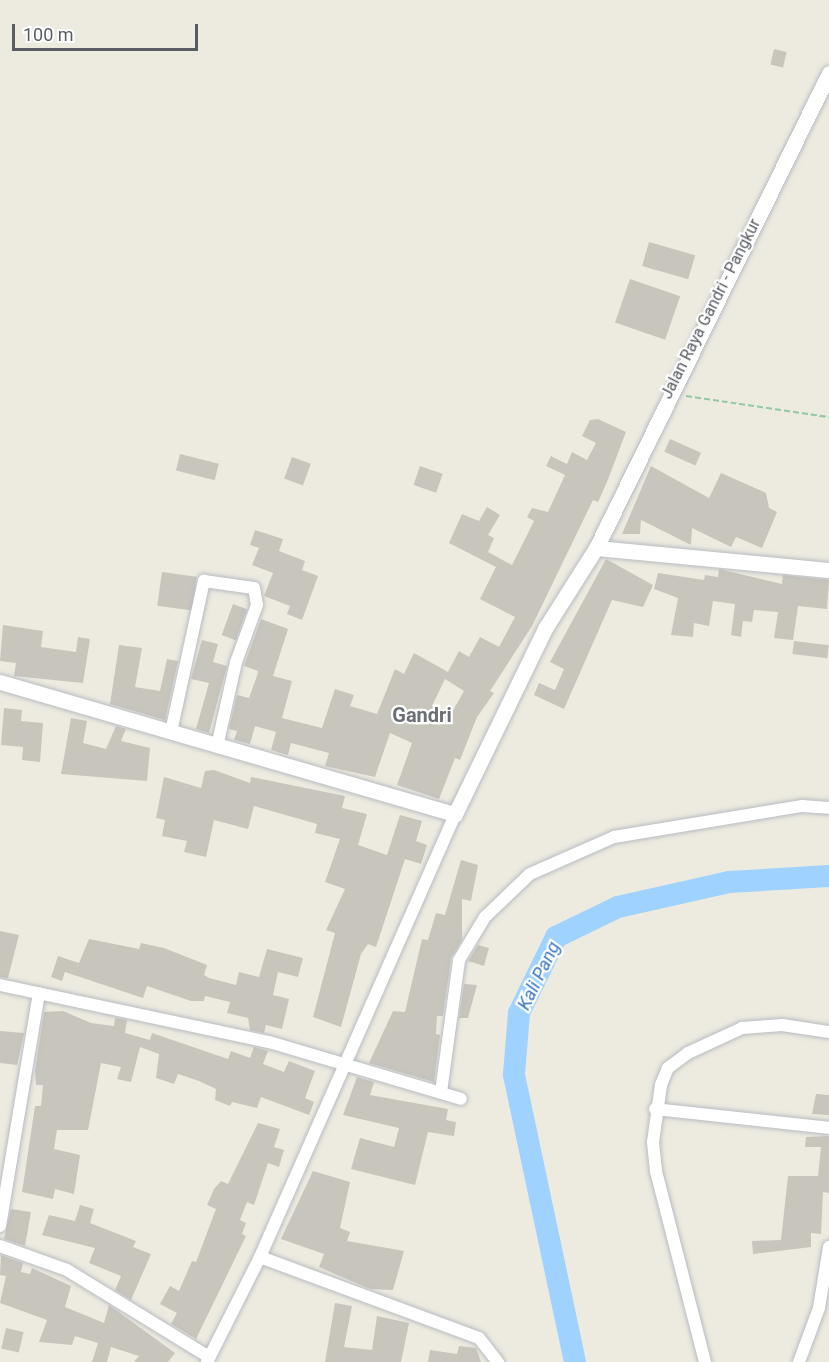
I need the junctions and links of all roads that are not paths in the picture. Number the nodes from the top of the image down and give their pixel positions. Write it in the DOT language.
graph roads {
  1 [pos="829,73"];
  2 [pos="596,548"];
  3 [pos="829,570"];
  4 [pos="0,682"];
  5 [pos="171,732"];
  6 [pos="217,746"];
  7 [pos="829,808"];
  8 [pos="455,814"];
  9 [pos="0,985"];
  10 [pos="39,993"];
  11 [pos="829,1032"];
  12 [pos="342,1064"];
  13 [pos="441,1092"];
  14 [pos="461,1100"];
  15 [pos="655,1109"];
  16 [pos="829,1128"];
  17 [pos="0,1226"];
  18 [pos="0,1246"];
  19 [pos="829,1247"];
  20 [pos="260,1257"];
  21 [pos="208,1360"];
  22 [pos="498,1362"];
  23 [pos="705,1362"];
  24 [pos="799,1362"];
  1 -- 2 [label="street, Jalan Raya Gandri - Pangkur"];
  2 -- 3 [label="street"];
  2 -- 8 [label="street, Jalan Raya Gandri - Pangkur"];
  4 -- 5 [label="street"];
  5 -- 6 [label="street"];
  5 -- 6 [label="street"];
  6 -- 8 [label="street"];
  7 -- 13 [label="street"];
  8 -- 12 [label="street"];
  9 -- 10 [label="street"];
  10 -- 12 [label="street"];
  10 -- 17 [label="street"];
  11 -- 15 [label="street"];
  12 -- 13 [label="street"];
  12 -- 20 [label="street"];
  13 -- 14 [label="street"];
  15 -- 16 [label="street"];
  15 -- 23 [label="street"];
  18 -- 21 [label="street"];
  19 -- 24 [label="street"];
  20 -- 21 [label="street"];
  20 -- 22 [label="street"];
}
